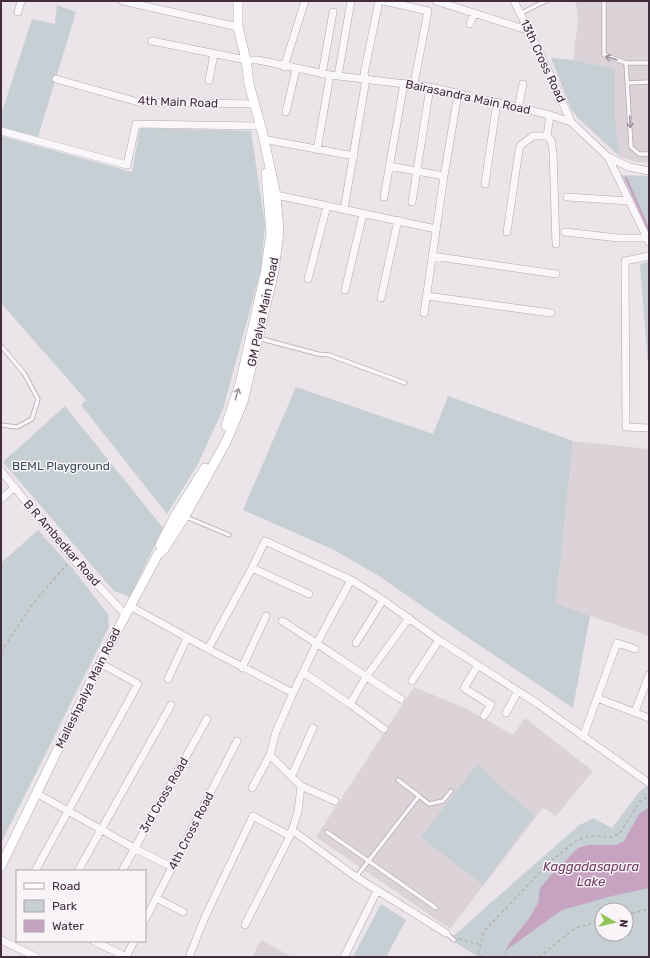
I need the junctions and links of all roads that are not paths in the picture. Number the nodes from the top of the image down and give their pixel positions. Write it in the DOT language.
graph roads {
  1 [pos="21,1"];
  2 [pos="123,1"];
  3 [pos="238,1"];
  4 [pos="305,1"];
  5 [pos="351,1"];
  6 [pos="379,1"];
  7 [pos="384,1"];
  8 [pos="432,1"];
  9 [pos="436,1"];
  10 [pos="514,1"];
  11 [pos="546,1"];
  12 [pos="604,1"];
  13 [pos="150,3"];
  14 [pos="402,3"];
  15 [pos="428,11"];
  16 [pos="18,12"];
  17 [pos="333,12"];
  18 [pos="474,13"];
  19 [pos="521,13"];
  20 [pos="470,24"];
  21 [pos="238,26"];
  22 [pos="530,31"];
  23 [pos="152,41"];
  24 [pos="214,54"];
  25 [pos="246,60"];
  26 [pos="626,63"];
  27 [pos="649,63"];
  28 [pos="284,67"];
  29 [pos="296,69"];
  30 [pos="330,75"];
  31 [pos="56,79"];
  32 [pos="366,79"];
  33 [pos="209,80"];
  34 [pos="649,82"];
  35 [pos="404,83"];
  36 [pos="628,83"];
  37 [pos="414,84"];
  38 [pos="523,84"];
  39 [pos="430,87"];
  40 [pos="458,94"];
  41 [pos="497,102"];
  42 [pos="255,104"];
  43 [pos="518,108"];
  44 [pos="286,112"];
  45 [pos="550,115"];
  46 [pos="571,122"];
  47 [pos="1,131"];
  48 [pos="262,132"];
  49 [pos="548,136"];
  50 [pos="317,150"];
  51 [pos="649,154"];
  52 [pos="354,156"];
  53 [pos="608,157"];
  54 [pos="389,166"];
  55 [pos="417,171"];
  56 [pos="649,171"];
  57 [pos="444,176"];
  58 [pos="485,184"];
  59 [pos="276,195"];
  60 [pos="384,197"];
  61 [pos="568,197"];
  62 [pos="629,201"];
  63 [pos="412,202"];
  64 [pos="327,206"];
  65 [pos="344,210"];
  66 [pos="363,214"];
  67 [pos="398,220"];
  68 [pos="436,229"];
  69 [pos="507,232"];
  70 [pos="565,232"];
  71 [pos="648,240"];
  72 [pos="556,244"];
  73 [pos="432,256"];
  74 [pos="649,256"];
  75 [pos="556,274"];
  76 [pos="308,279"];
  77 [pos="345,290"];
  78 [pos="427,296"];
  79 [pos="381,298"];
  80 [pos="551,312"];
  81 [pos="424,313"];
  82 [pos="255,337"];
  83 [pos="1,346"];
  84 [pos="405,384"];
  85 [pos="1,425"];
  86 [pos="649,428"];
  87 [pos="1,471"];
  88 [pos="15,487"];
  89 [pos="1,499"];
  90 [pos="185,516"];
  91 [pos="229,535"];
  92 [pos="158,554"];
  93 [pos="252,568"];
  94 [pos="350,580"];
  95 [pos="308,594"];
  96 [pos="382,600"];
  97 [pos="127,610"];
  98 [pos="266,616"];
  99 [pos="409,618"];
  100 [pos="282,621"];
  101 [pos="187,638"];
  102 [pos="439,640"];
  103 [pos="356,642"];
  104 [pos="317,643"];
  105 [pos="208,649"];
  106 [pos="635,649"];
  107 [pos="100,663"];
  108 [pos="478,665"];
  109 [pos="242,668"];
  110 [pos="304,673"];
  111 [pos="649,675"];
  112 [pos="366,678"];
  113 [pos="168,679"];
  114 [pos="412,681"];
  115 [pos="647,684"];
  116 [pos="518,691"];
  117 [pos="294,693"];
  118 [pos="597,698"];
  119 [pos="401,699"];
  120 [pos="350,704"];
  121 [pos="171,705"];
  122 [pos="635,712"];
  123 [pos="506,713"];
  124 [pos="484,716"];
  125 [pos="649,718"];
  126 [pos="207,719"];
  127 [pos="313,728"];
  128 [pos="384,729"];
  129 [pos="583,737"];
  130 [pos="237,741"];
  131 [pos="270,755"];
  132 [pos="292,775"];
  133 [pos="398,780"];
  134 [pos="649,783"];
  135 [pos="301,786"];
  136 [pos="252,788"];
  137 [pos="451,791"];
  138 [pos="36,793"];
  139 [pos="419,796"];
  140 [pos="335,801"];
  141 [pos="68,811"];
  142 [pos="101,829"];
  143 [pos="327,832"];
  144 [pos="291,833"];
  145 [pos="134,848"];
  146 [pos="369,861"];
  147 [pos="1,866"];
  148 [pos="172,867"];
  149 [pos="36,870"];
  150 [pos="79,870"];
  151 [pos="123,870"];
  152 [pos="356,877"];
  153 [pos="377,891"];
  154 [pos="156,898"];
  155 [pos="436,908"];
  156 [pos="183,912"];
  157 [pos="146,918"];
  158 [pos="245,924"];
  159 [pos="446,933"];
  160 [pos="1,940"];
  161 [pos="454,940"];
  162 [pos="96,942"];
  163 [pos="134,942"];
  164 [pos="36,957"];
  165 [pos="126,957"];
  166 [pos="189,957"];
  167 [pos="344,957"];
  1 -- 16 [label="street"];
  2 -- 13 [label="street"];
  3 -- 21 [label="main road, GM Palya Main Road"];
  4 -- 28 [label="street"];
  5 -- 30 [label="street"];
  6 -- 32 [label="street"];
  7 -- 14 [label="street"];
  8 -- 15 [label="street"];
  9 -- 18 [label="street"];
  10 -- 19 [label="street, 13th Cross Road"];
  11 -- 19 [label="lane"];
  26 -- 12 [label="lane, one-way"];
  13 -- 21 [label="street"];
  14 -- 15 [label="street"];
  15 -- 37 [label="street"];
  17 -- 30 [label="street"];
  18 -- 20 [label="street"];
  18 -- 22 [label="street"];
  19 -- 22 [label="street, 13th Cross Road"];
  21 -- 25 [label="main road, GM Palya Main Road"];
  22 -- 46 [label="street, 13th Cross Road"];
  23 -- 24 [label="street, Bairasandra Main Road"];
  24 -- 25 [label="street, Bairasandra Main Road"];
  24 -- 33 [label="street"];
  25 -- 28 [label="street, Bairasandra Main Road"];
  25 -- 42 [label="main road, GM Palya Main Road"];
  26 -- 27 [label="lane"];
  26 -- 36 [label="lane"];
  28 -- 29 [label="street, Bairasandra Main Road"];
  29 -- 30 [label="street, Bairasandra Main Road"];
  29 -- 44 [label="street"];
  30 -- 32 [label="street, Bairasandra Main Road"];
  30 -- 50 [label="street"];
  31 -- 42 [label="street, 4th Main Road"];
  32 -- 35 [label="street, Bairasandra Main Road"];
  32 -- 52 [label="street"];
  34 -- 36 [label="lane"];
  35 -- 37 [label="street, Bairasandra Main Road"];
  35 -- 54 [label="street"];
  36 -- 51 [label="lane, one-way"];
  37 -- 39 [label="street, Bairasandra Main Road"];
  38 -- 43 [label="street"];
  39 -- 40 [label="street, Bairasandra Main Road"];
  39 -- 55 [label="street"];
  40 -- 41 [label="street, Bairasandra Main Road"];
  40 -- 57 [label="street"];
  41 -- 43 [label="street, Bairasandra Main Road"];
  41 -- 58 [label="street"];
  42 -- 48 [label="main road, GM Palya Main Road"];
  43 -- 45 [label="street, Bairasandra Main Road"];
  45 -- 46 [label="street, Bairasandra Main Road"];
  45 -- 49 [label="street"];
  46 -- 53 [label="street, Bairasandra Main Road"];
  47 -- 48 [label="street"];
  48 -- 50 [label="street"];
  48 -- 59 [label="main road, GM Palya Main Road"];
  48 -- 82 [label="main road"];
  49 -- 69 [label="street"];
  49 -- 72 [label="street"];
  50 -- 52 [label="street"];
  52 -- 65 [label="street"];
  53 -- 56 [label="street, Bairasandra Main Road"];
  53 -- 62 [label="street"];
  54 -- 55 [label="street"];
  54 -- 60 [label="street"];
  55 -- 57 [label="street"];
  55 -- 63 [label="street"];
  57 -- 68 [label="street"];
  59 -- 64 [label="street"];
  59 -- 82 [label="main road, GM Palya Main Road"];
  61 -- 62 [label="street"];
  62 -- 71 [label="street"];
  64 -- 65 [label="street"];
  64 -- 76 [label="street"];
  65 -- 66 [label="street"];
  66 -- 67 [label="street"];
  66 -- 77 [label="street"];
  67 -- 68 [label="street"];
  67 -- 79 [label="street"];
  68 -- 73 [label="street"];
  70 -- 71 [label="street"];
  73 -- 75 [label="street"];
  73 -- 78 [label="street"];
  74 -- 86 [label="street"];
  78 -- 80 [label="street"];
  78 -- 81 [label="street"];
  82 -- 84 [label="lane"];
  82 -- 90 [label="main road, GM Palya Main Road"];
  92 -- 82 [label="main road, one-way"];
  83 -- 85 [label="lane"];
  87 -- 88 [label="street, B R Ambedkar Road"];
  88 -- 89 [label="street"];
  88 -- 97 [label="street, B R Ambedkar Road"];
  90 -- 91 [label="lane"];
  90 -- 92 [label="main road, Malleshpalya Main Road"];
  92 -- 97 [label="main road, Malleshpalya Main Road"];
  93 -- 94 [label="street"];
  93 -- 95 [label="street"];
  93 -- 105 [label="street"];
  94 -- 96 [label="street"];
  94 -- 104 [label="street"];
  96 -- 99 [label="street"];
  96 -- 103 [label="street"];
  97 -- 101 [label="street, B R Ambedkar Road"];
  97 -- 107 [label="main road, Malleshpalya Main Road"];
  98 -- 109 [label="street"];
  99 -- 102 [label="street"];
  99 -- 112 [label="street"];
  100 -- 104 [label="street"];
  101 -- 105 [label="street, B R Ambedkar Road"];
  101 -- 113 [label="street"];
  102 -- 108 [label="street"];
  102 -- 114 [label="street"];
  104 -- 110 [label="street"];
  104 -- 112 [label="street"];
  105 -- 109 [label="street, B R Ambedkar Road"];
  106 -- 118 [label="street"];
  107 -- 138 [label="main road, Malleshpalya Main Road"];
  107 -- 141 [label="street"];
  108 -- 116 [label="street"];
  108 -- 124 [label="street"];
  109 -- 117 [label="street, B R Ambedkar Road"];
  110 -- 117 [label="street"];
  110 -- 120 [label="street"];
  111 -- 115 [label="street"];
  112 -- 119 [label="street"];
  112 -- 120 [label="street"];
  115 -- 122 [label="street"];
  116 -- 123 [label="street"];
  116 -- 129 [label="street"];
  117 -- 131 [label="street"];
  118 -- 122 [label="street"];
  118 -- 129 [label="street"];
  120 -- 128 [label="street"];
  121 -- 142 [label="street"];
  122 -- 125 [label="street"];
  126 -- 145 [label="street, 3rd Cross Road"];
  127 -- 132 [label="street"];
  129 -- 134 [label="street"];
  130 -- 148 [label="street, 4th Cross Road"];
  131 -- 132 [label="street"];
  131 -- 136 [label="street"];
  132 -- 135 [label="street"];
  133 -- 139 [label="lane"];
  135 -- 140 [label="street"];
  135 -- 144 [label="street"];
  137 -- 139 [label="lane"];
  138 -- 141 [label="street"];
  138 -- 147 [label="main road, Malleshpalya Main Road"];
  139 -- 146 [label="lane"];
  141 -- 142 [label="street"];
  141 -- 149 [label="street"];
  142 -- 145 [label="street"];
  142 -- 150 [label="street"];
  143 -- 146 [label="lane"];
  144 -- 152 [label="street"];
  144 -- 158 [label="street"];
  144 -- 166 [label="street"];
  145 -- 148 [label="street"];
  145 -- 151 [label="street, 3rd Cross Road"];
  146 -- 152 [label="lane"];
  146 -- 155 [label="lane"];
  148 -- 154 [label="street, 4th Cross Road"];
  152 -- 153 [label="street"];
  153 -- 159 [label="street"];
  153 -- 167 [label="street"];
  154 -- 156 [label="street"];
  154 -- 157 [label="street, 4th Cross Road"];
  159 -- 161 [label="lane"];
  160 -- 164 [label="street"];
  162 -- 165 [label="street"];
  163 -- 165 [label="street"];
}
